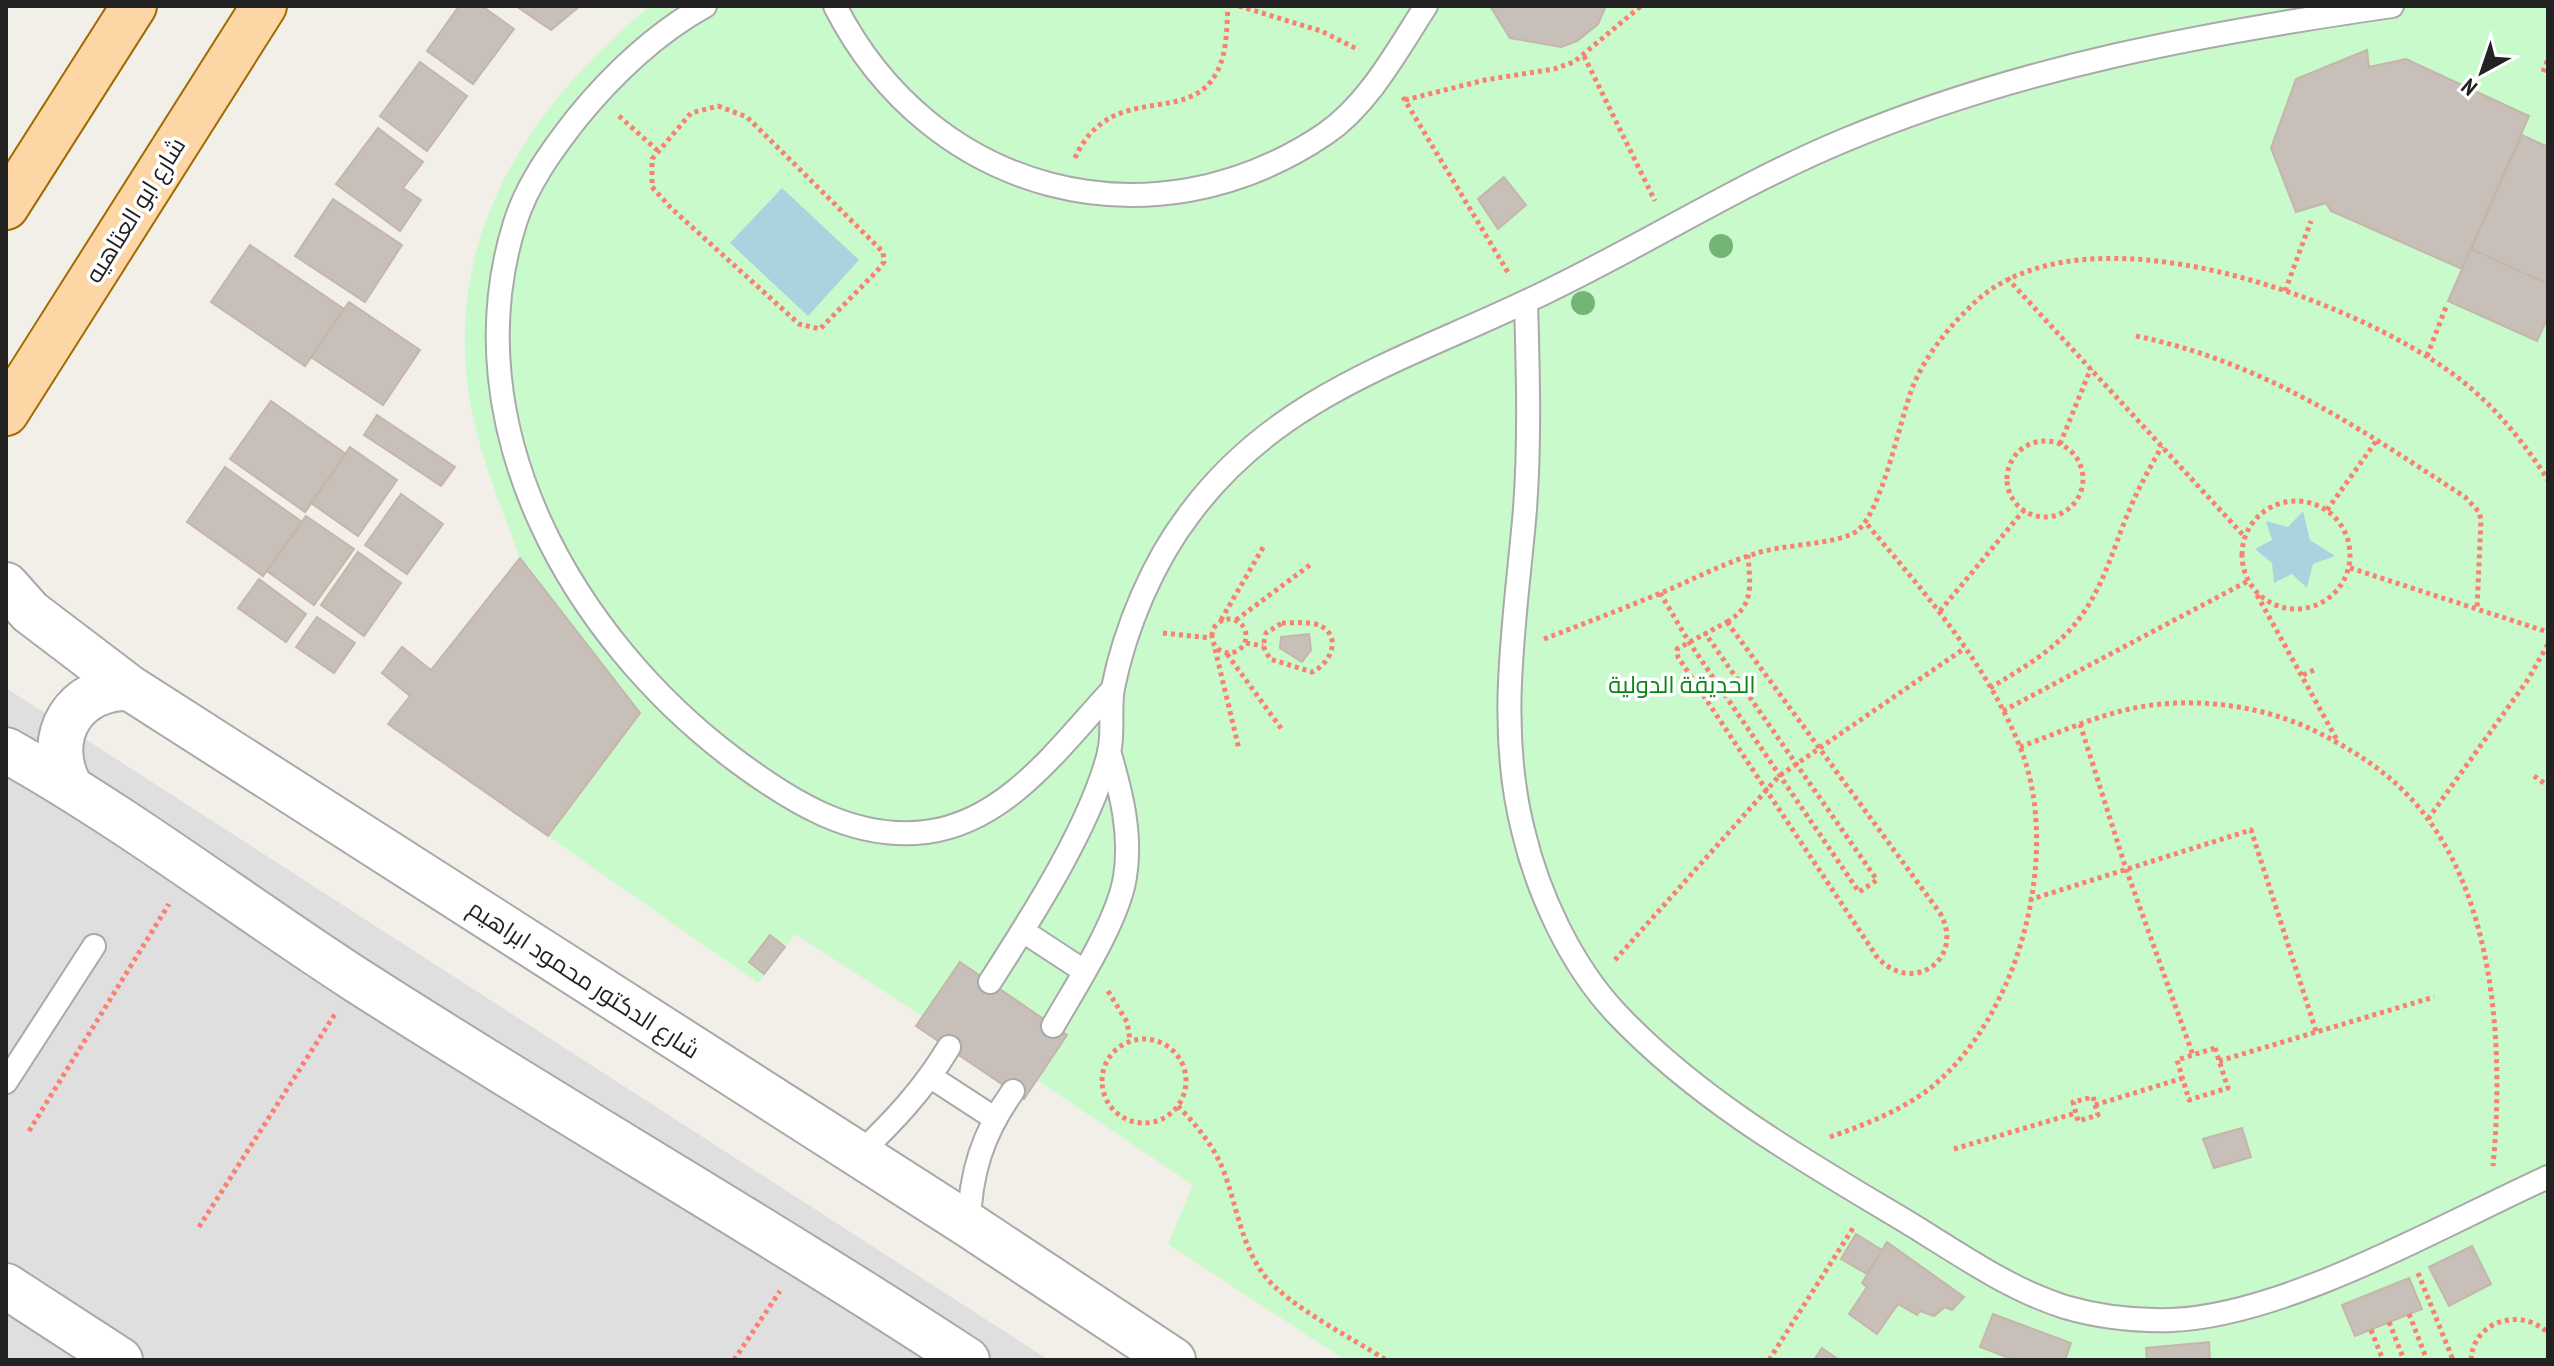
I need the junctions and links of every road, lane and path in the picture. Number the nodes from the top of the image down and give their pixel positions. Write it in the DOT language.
graph roads {
  1 [pos="134,6"];
  2 [pos="264,6"];
  3 [pos="705,6"];
  4 [pos="835,6"];
  5 [pos="1228,6"];
  6 [pos="1239,6"];
  7 [pos="1426,6"];
  8 [pos="1641,6"];
  9 [pos="2392,6"];
  10 [pos="1584,56"];
  11 [pos="2548,59"];
  12 [pos="1385,69"];
  13 [pos="2543,72"];
  14 [pos="595,95"];
  15 [pos="1405,100"];
  16 [pos="657,150"];
  17 [pos="1068,190"];
  18 [pos="6,207"];
  19 [pos="2311,221"];
  20 [pos="1668,227"];
  21 [pos="2007,278"];
  22 [pos="2285,291"];
  23 [pos="1526,302"];
  24 [pos="2446,307"];
  25 [pos="2136,336"];
  26 [pos="2427,356"];
  27 [pos="2092,367"];
  28 [pos="6,413"];
  29 [pos="2377,440"];
  30 [pos="2060,444"];
  31 [pos="2162,446"];
  32 [pos="2548,480"];
  33 [pos="2024,510"];
  34 [pos="2327,510"];
  35 [pos="1866,523"];
  36 [pos="2244,536"];
  37 [pos="1265,544"];
  38 [pos="1748,555"];
  39 [pos="1310,565"];
  40 [pos="2350,568"];
  41 [pos="2248,581"];
  42 [pos="6,585"];
  43 [pos="1660,593"];
  44 [pos="2257,594"];
  45 [pos="2477,609"];
  46 [pos="1940,612"];
  47 [pos="1221,620"];
  48 [pos="1236,620"];
  49 [pos="1727,622"];
  50 [pos="1158,632"];
  51 [pos="2548,632"];
  52 [pos="1705,633"];
  53 [pos="1211,638"];
  54 [pos="1689,642"];
  55 [pos="1246,643"];
  56 [pos="2548,644"];
  57 [pos="1215,646"];
  58 [pos="1263,646"];
  59 [pos="1965,648"];
  60 [pos="1511,653"];
  61 [pos="1227,654"];
  62 [pos="2316,669"];
  63 [pos="2303,675"];
  64 [pos="130,688"];
  65 [pos="1990,688"];
  66 [pos="1112,690"];
  67 [pos="2003,711"];
  68 [pos="2080,724"];
  69 [pos="1283,731"];
  70 [pos="2338,743"];
  71 [pos="1817,746"];
  72 [pos="2020,747"];
  73 [pos="1239,749"];
  74 [pos="6,750"];
  75 [pos="1109,751"];
  76 [pos="1795,763"];
  77 [pos="1779,776"];
  78 [pos="2534,776"];
  79 [pos="69,785"];
  80 [pos="2548,786"];
  81 [pos="1765,789"];
  82 [pos="2428,819"];
  83 [pos="191,869"];
  84 [pos="2126,869"];
  85 [pos="2029,900"];
  86 [pos="1023,931"];
  87 [pos="94,946"];
  88 [pos="1084,971"];
  89 [pos="357,980"];
  90 [pos="990,982"];
  91 [pos="1594,985"];
  92 [pos="2434,997"];
  93 [pos="1053,1026"];
  94 [pos="2316,1031"];
  95 [pos="1130,1040"];
  96 [pos="949,1047"];
  97 [pos="2193,1055"];
  98 [pos="2219,1061"];
  99 [pos="931,1077"];
  100 [pos="2183,1078"];
  101 [pos="6,1082"];
  102 [pos="1013,1091"];
  103 [pos="2095,1105"];
  104 [pos="1178,1106"];
  105 [pos="2076,1113"];
  106 [pos="994,1118"];
  107 [pos="29,1131"];
  108 [pos="1954,1149"];
  109 [pos="1790,1152"];
  110 [pos="858,1155"];
  111 [pos="2548,1177"];
  112 [pos="1870,1200"];
  113 [pos="2490,1203"];
  114 [pos="969,1225"];
  115 [pos="199,1227"];
  116 [pos="2405,1243"];
  117 [pos="805,1253"];
  118 [pos="6,1286"];
  119 [pos="2409,1314"];
  120 [pos="2389,1322"];
  121 [pos="2371,1330"];
  122 [pos="2548,1333"];
  123 [pos="120,1360"];
  124 [pos="734,1360"];
  125 [pos="967,1360"];
  126 [pos="1173,1360"];
  127 [pos="1386,1360"];
  128 [pos="1769,1360"];
  129 [pos="2383,1360"];
  130 [pos="2404,1360"];
  131 [pos="2427,1360"];
  132 [pos="2453,1360"];
  133 [pos="2471,1360"];
  1 -- 18 [label="main road"];
  2 -- 28 [label="main road, شارع ابو العتاهيه"];
  3 -- 14 [label="lane"];
  4 -- 17 [label="lane"];
  5 -- 17 [label="path"];
  6 -- 12 [label="path"];
  7 -- 12 [label="lane"];
  8 -- 10 [label="path"];
  9 -- 20 [label="lane"];
  10 -- 15 [label="path"];
  10 -- 20 [label="path"];
  11 -- 13 [label="path"];
  12 -- 15 [label="path"];
  12 -- 17 [label="lane"];
  14 -- 16 [label="path"];
  14 -- 66 [label="lane"];
  15 -- 23 [label="path"];
  16 -- 16 [label="path"];
  19 -- 22 [label="path"];
  20 -- 23 [label="lane"];
  21 -- 22 [label="path"];
  21 -- 27 [label="path"];
  21 -- 35 [label="path"];
  22 -- 26 [label="path"];
  23 -- 60 [label="lane"];
  23 -- 66 [label="lane"];
  24 -- 26 [label="path"];
  25 -- 29 [label="path"];
  26 -- 32 [label="path"];
  27 -- 30 [label="path"];
  27 -- 31 [label="path"];
  29 -- 34 [label="path"];
  29 -- 45 [label="path"];
  30 -- 33 [label="path"];
  30 -- 33 [label="path"];
  31 -- 36 [label="path"];
  31 -- 65 [label="path"];
  33 -- 46 [label="path"];
  34 -- 36 [label="path"];
  34 -- 40 [label="path"];
  35 -- 38 [label="path"];
  35 -- 46 [label="path"];
  36 -- 41 [label="path"];
  37 -- 47 [label="path"];
  38 -- 43 [label="path"];
  38 -- 49 [label="path"];
  39 -- 48 [label="path"];
  40 -- 44 [label="path"];
  40 -- 45 [label="path"];
  41 -- 44 [label="path"];
  41 -- 67 [label="path"];
  42 -- 64 [label="street, شارع الدكتور محمود ابراهيم"];
  43 -- 54 [label="path"];
  43 -- 60 [label="path"];
  44 -- 63 [label="path"];
  45 -- 51 [label="path"];
  46 -- 59 [label="path"];
  47 -- 48 [label="path"];
  47 -- 53 [label="path"];
  48 -- 55 [label="path"];
  49 -- 52 [label="path"];
  49 -- 71 [label="path"];
  50 -- 53 [label="path"];
  52 -- 54 [label="path"];
  52 -- 76 [label="path"];
  53 -- 57 [label="path"];
  54 -- 77 [label="path"];
  54 -- 81 [label="path"];
  55 -- 58 [label="path"];
  55 -- 61 [label="path"];
  56 -- 82 [label="path"];
  57 -- 61 [label="path"];
  57 -- 73 [label="path"];
  58 -- 58 [label="path"];
  59 -- 65 [label="path"];
  59 -- 71 [label="path"];
  60 -- 91 [label="lane"];
  61 -- 69 [label="path"];
  62 -- 63 [label="path"];
  63 -- 70 [label="path"];
  64 -- 79 [label="street"];
  64 -- 110 [label="street, شارع الدكتور محمود ابراهيم"];
  65 -- 67 [label="path"];
  66 -- 75 [label="lane"];
  67 -- 72 [label="path"];
  68 -- 70 [label="path"];
  68 -- 72 [label="path"];
  68 -- 84 [label="path"];
  70 -- 82 [label="path"];
  71 -- 76 [label="path"];
  71 -- 81 [label="path"];
  72 -- 85 [label="path"];
  74 -- 79 [label="street"];
  75 -- 86 [label="lane"];
  75 -- 88 [label="lane"];
  76 -- 77 [label="path"];
  76 -- 77 [label="path"];
  77 -- 81 [label="path"];
  78 -- 80 [label="path"];
  79 -- 83 [label="street"];
  81 -- 91 [label="path"];
  82 -- 113 [label="path"];
  83 -- 89 [label="street"];
  83 -- 107 [label="path"];
  84 -- 85 [label="path"];
  84 -- 94 [label="path"];
  84 -- 97 [label="path"];
  85 -- 109 [label="path"];
  86 -- 88 [label="lane"];
  86 -- 90 [label="lane"];
  87 -- 101 [label="lane"];
  88 -- 93 [label="lane"];
  88 -- 95 [label="path"];
  89 -- 115 [label="path"];
  89 -- 117 [label="street"];
  91 -- 109 [label="lane"];
  92 -- 94 [label="path"];
  94 -- 98 [label="path"];
  95 -- 104 [label="path"];
  95 -- 104 [label="path"];
  96 -- 99 [label="lane"];
  97 -- 98 [label="path"];
  97 -- 100 [label="path"];
  98 -- 100 [label="path"];
  99 -- 106 [label="lane"];
  99 -- 110 [label="lane"];
  100 -- 103 [label="path"];
  102 -- 106 [label="lane"];
  103 -- 105 [label="path"];
  103 -- 105 [label="path"];
  104 -- 127 [label="path"];
  105 -- 108 [label="path"];
  106 -- 114 [label="lane"];
  109 -- 112 [label="lane"];
  110 -- 114 [label="street, شارع الدكتور محمود ابراهيم"];
  111 -- 113 [label="lane"];
  112 -- 116 [label="lane"];
  112 -- 128 [label="path"];
  113 -- 116 [label="lane"];
  114 -- 126 [label="street, شارع الدكتور محمود ابراهيم"];
  116 -- 132 [label="path"];
  117 -- 124 [label="path"];
  117 -- 125 [label="street"];
  118 -- 123 [label="street"];
  119 -- 131 [label="path"];
  120 -- 130 [label="path"];
  121 -- 129 [label="path"];
  122 -- 133 [label="path"];
}
